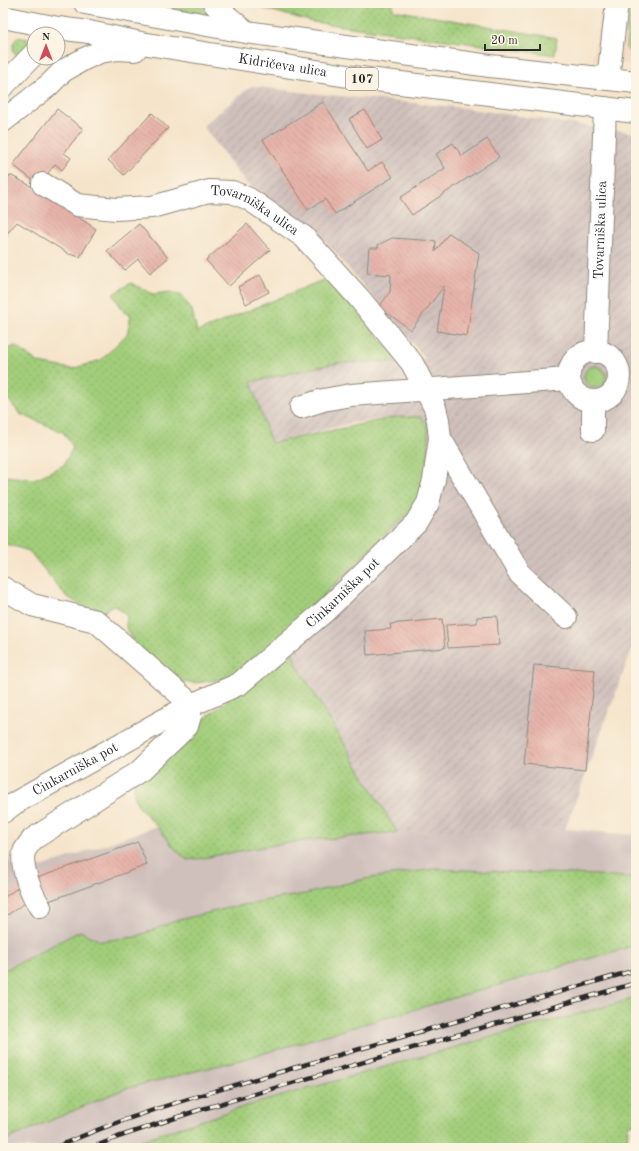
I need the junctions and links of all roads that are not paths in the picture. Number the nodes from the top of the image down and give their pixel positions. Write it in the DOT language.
graph roads {
  1 [pos="80,3"];
  2 [pos="85,3"];
  3 [pos="214,3"];
  4 [pos="617,3"];
  5 [pos="116,6"];
  6 [pos="3,17"];
  7 [pos="36,26"];
  8 [pos="59,26"];
  9 [pos="66,31"];
  10 [pos="89,32"];
  11 [pos="246,32"];
  12 [pos="240,60"];
  13 [pos="26,62"];
  14 [pos="608,79"];
  15 [pos="636,82"];
  16 [pos="3,86"];
  17 [pos="605,108"];
  18 [pos="636,112"];
  19 [pos="3,121"];
  20 [pos="43,184"];
  21 [pos="596,352"];
  22 [pos="628,374"];
  23 [pos="569,379"];
  24 [pos="431,399"];
  25 [pos="594,401"];
  26 [pos="301,407"];
  27 [pos="594,430"];
  28 [pos="440,438"];
  29 [pos="3,588"];
  30 [pos="566,617"];
  31 [pos="189,706"];
  32 [pos="3,812"];
  33 [pos="40,908"];
  1 -- 8 [label="main road"];
  2 -- 5 [label="main road, Kidričeva ulica"];
  3 -- 11 [label="main road"];
  4 -- 14 [label="main road"];
  5 -- 10 [label="main road"];
  5 -- 11 [label="main road, Kidričeva ulica / 107"];
  6 -- 7 [label="main road, Kidričeva ulica"];
  9 -- 10 [label="main road, Kidričeva ulica"];
  10 -- 12 [label="main road, Kidričeva ulica / 107"];
  10 -- 19 [label="main road"];
  11 -- 14 [label="main road, Kidričeva ulica / 107"];
  12 -- 17 [label="main road, Kidričeva ulica / 107"];
  12 -- 19 [label="main road"];
  13 -- 16 [label="main road"];
  14 -- 15 [label="main road, Kidričeva ulica / 107"];
  17 -- 18 [label="main road, Kidričeva ulica / 107"];
  17 -- 21 [label="main road, Tovarniška ulica"];
  20 -- 24 [label="main road, Tovarniška ulica"];
  21 -- 22 [label="main road"];
  21 -- 23 [label="main road"];
  22 -- 25 [label="main road"];
  23 -- 24 [label="main road"];
  23 -- 25 [label="main road"];
  24 -- 26 [label="main road"];
  24 -- 28 [label="main road, Cinkarniška pot"];
  25 -- 27 [label="main road"];
  28 -- 30 [label="main road, Cinkarniška pot"];
  28 -- 31 [label="main road, Cinkarniška pot"];
  29 -- 31 [label="main road"];
  31 -- 32 [label="main road, Cinkarniška pot"];
  31 -- 33 [label="main road"];
}
